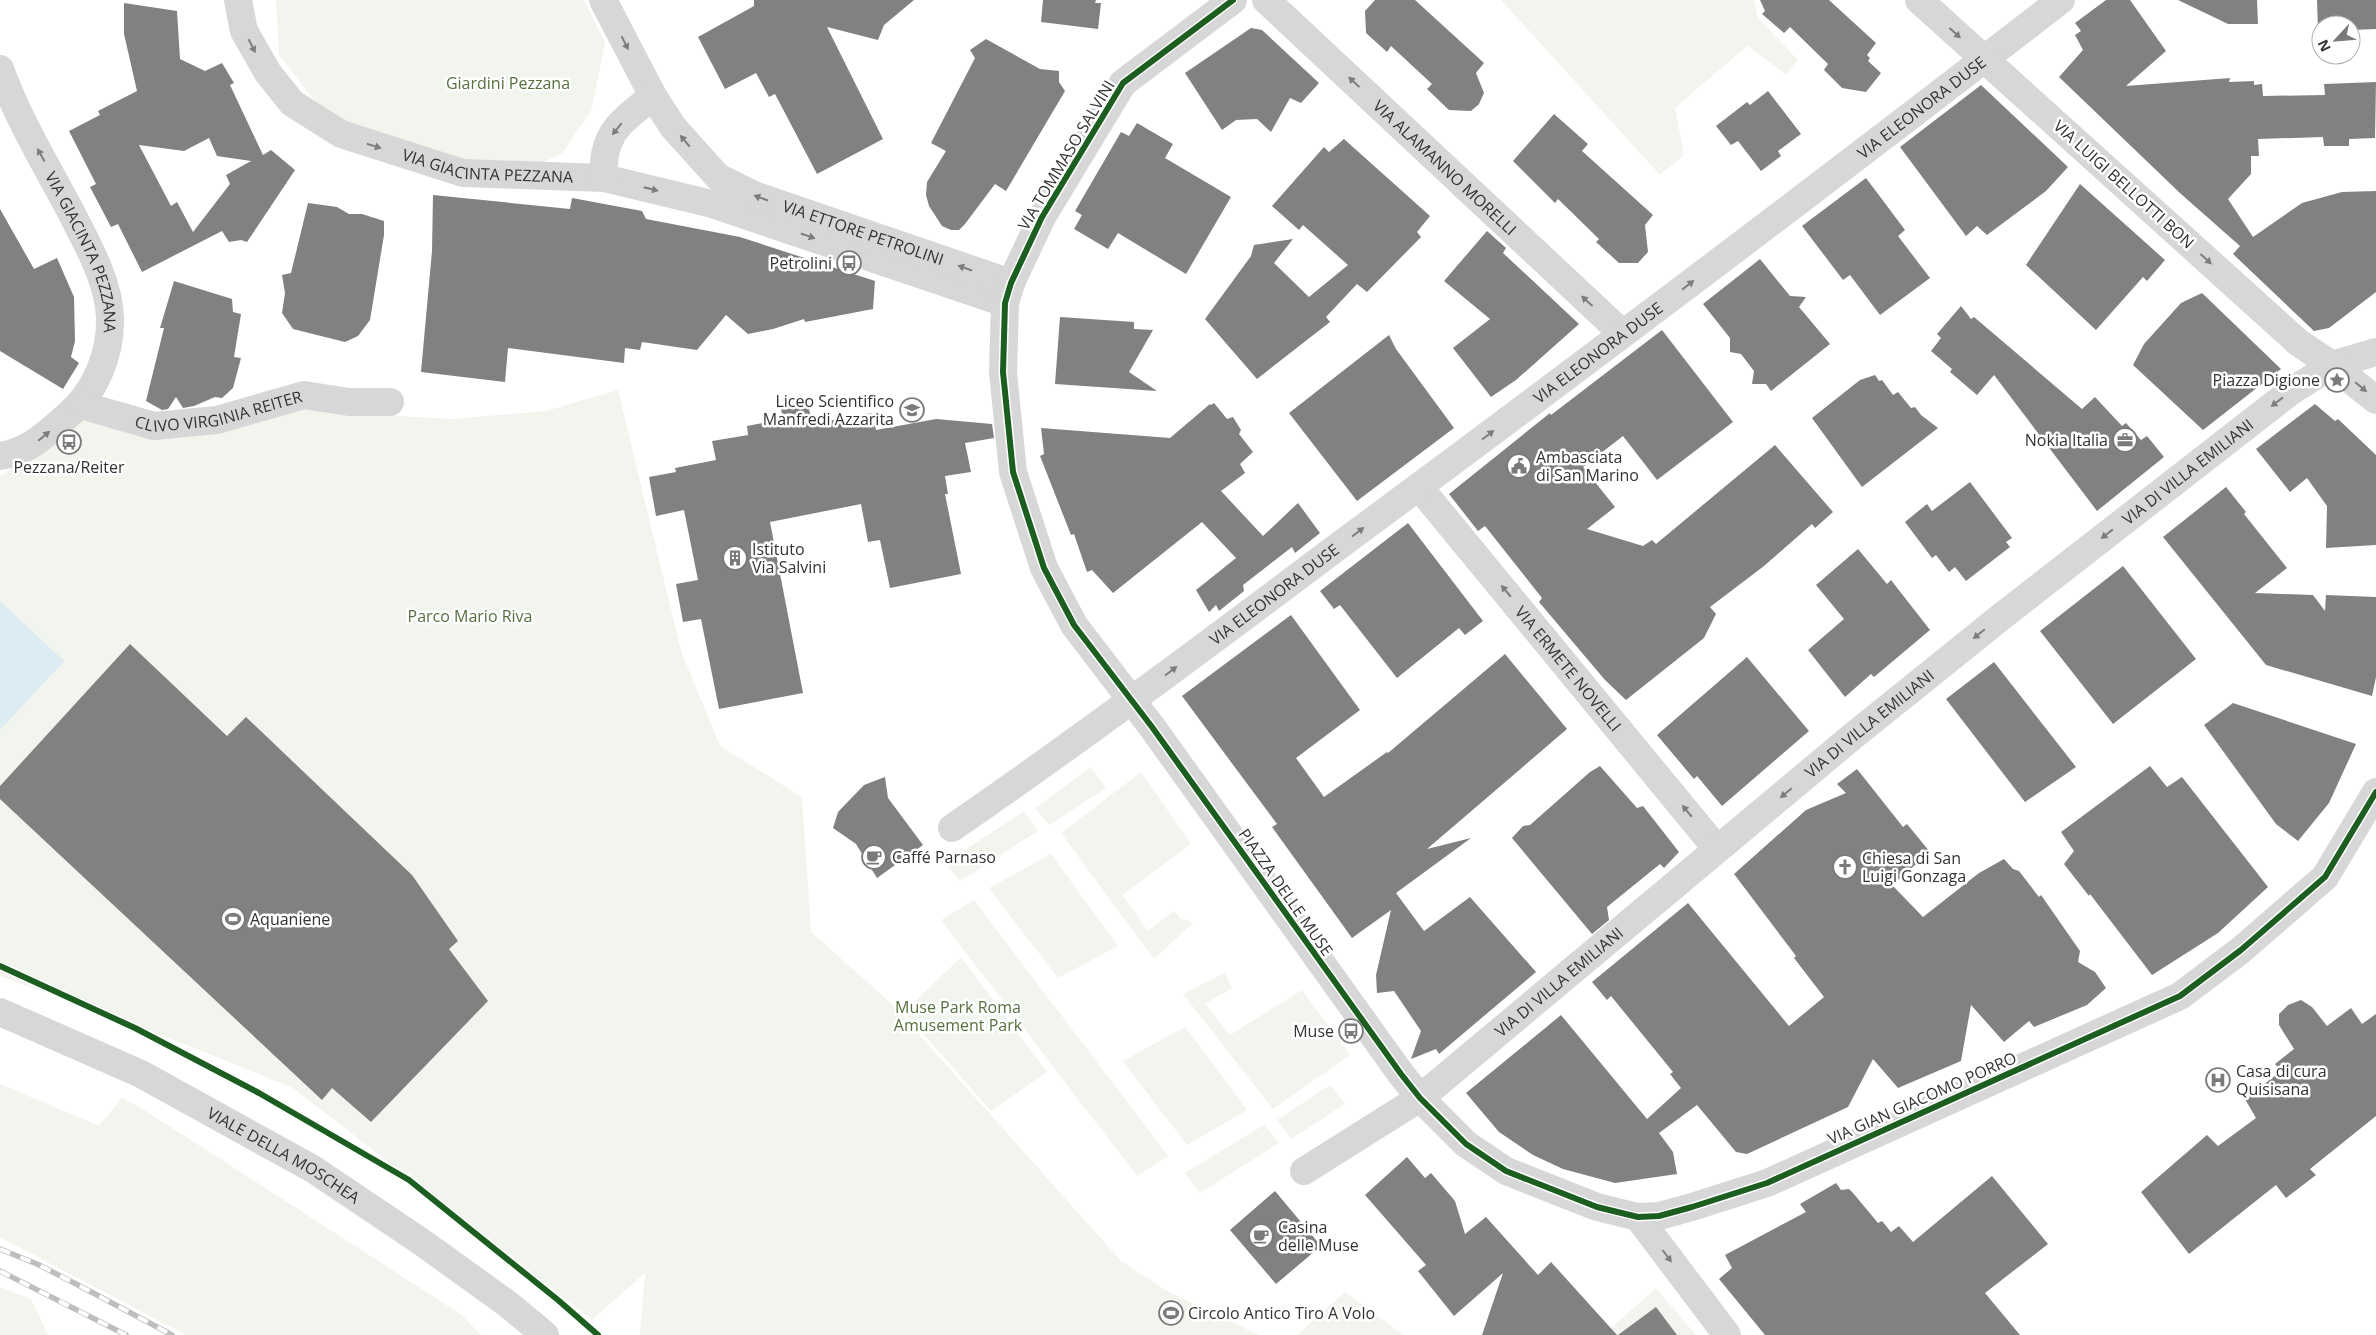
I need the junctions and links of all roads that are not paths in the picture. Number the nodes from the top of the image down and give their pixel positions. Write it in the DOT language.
graph roads {
  1 [pos="238,0"];
  2 [pos="603,0"];
  3 [pos="1233,0"];
  4 [pos="1266,0"];
  5 [pos="1919,0"];
  6 [pos="2061,0"];
  7 [pos="1984,59"];
  8 [pos="0,69"];
  9 [pos="652,96"];
  10 [pos="718,177"];
  11 [pos="604,178"];
  12 [pos="712,204"];
  13 [pos="1008,293"];
  14 [pos="1623,334"];
  15 [pos="2376,352"];
  16 [pos="2332,365"];
  17 [pos="2376,400"];
  18 [pos="390,402"];
  19 [pos="80,405"];
  20 [pos="0,456"];
  21 [pos="1419,487"];
  22 [pos="1132,700"];
  23 [pos="2376,792"];
  24 [pos="952,828"];
  25 [pos="1717,849"];
  26 [pos="0,1012"];
  27 [pos="1420,1098"];
  28 [pos="1304,1171"];
  29 [pos="1638,1217"];
  30 [pos="545,1335"];
  31 [pos="1727,1335"];
  1 -- 11 [label="street, VIA GIACINTA PEZZANA, one-way"];
  2 -- 9 [label="street, one-way"];
  3 -- 13 [label="street, VIA TOMMASO SALVINI"];
  14 -- 4 [label="street, VIA ALAMANNO MORELLI, one-way"];
  5 -- 7 [label="street, VIA LUIGI BELLOTTI BON, one-way"];
  6 -- 7 [label="street, VIA ELEONORA DUSE"];
  14 -- 7 [label="street, VIA ELEONORA DUSE, one-way"];
  7 -- 16 [label="street, VIA LUIGI BELLOTTI BON, one-way"];
  19 -- 8 [label="street, VIA GIACINTA PEZZANA, one-way"];
  10 -- 9 [label="street, one-way"];
  9 -- 11 [label="street, one-way"];
  10 -- 12 [label="street"];
  13 -- 10 [label="street, VIA ETTORE PETROLINI, one-way"];
  11 -- 12 [label="street, VIA GIACINTA PEZZANA, one-way"];
  12 -- 13 [label="street, VIA ETTORE PETROLINI, one-way"];
  13 -- 22 [label="street, VIA TOMMASO SALVINI"];
  21 -- 14 [label="street, VIA ELEONORA DUSE, one-way"];
  15 -- 16 [label="street"];
  16 -- 17 [label="street, one-way"];
  16 -- 25 [label="street, VIA DI VILLA EMILIANI, one-way"];
  18 -- 19 [label="street, CLIVO VIRGINIA REITER"];
  20 -- 19 [label="street, VIA GIACINTA PEZZANA, one-way"];
  22 -- 21 [label="street, VIA ELEONORA DUSE, one-way"];
  25 -- 21 [label="street, VIA ERMETE NOVELLI, one-way"];
  22 -- 24 [label="street"];
  22 -- 27 [label="street, PIAZZA DELLE MUSE"];
  23 -- 29 [label="street, VIA GIAN GIACOMO PORRO"];
  25 -- 27 [label="street, VIA DI VILLA EMILIANI"];
  26 -- 30 [label="street, VIALE DELLA MOSCHEA"];
  27 -- 28 [label="street"];
  27 -- 29 [label="street, VIA GIAN GIACOMO PORRO"];
  29 -- 31 [label="street, one-way"];
}
